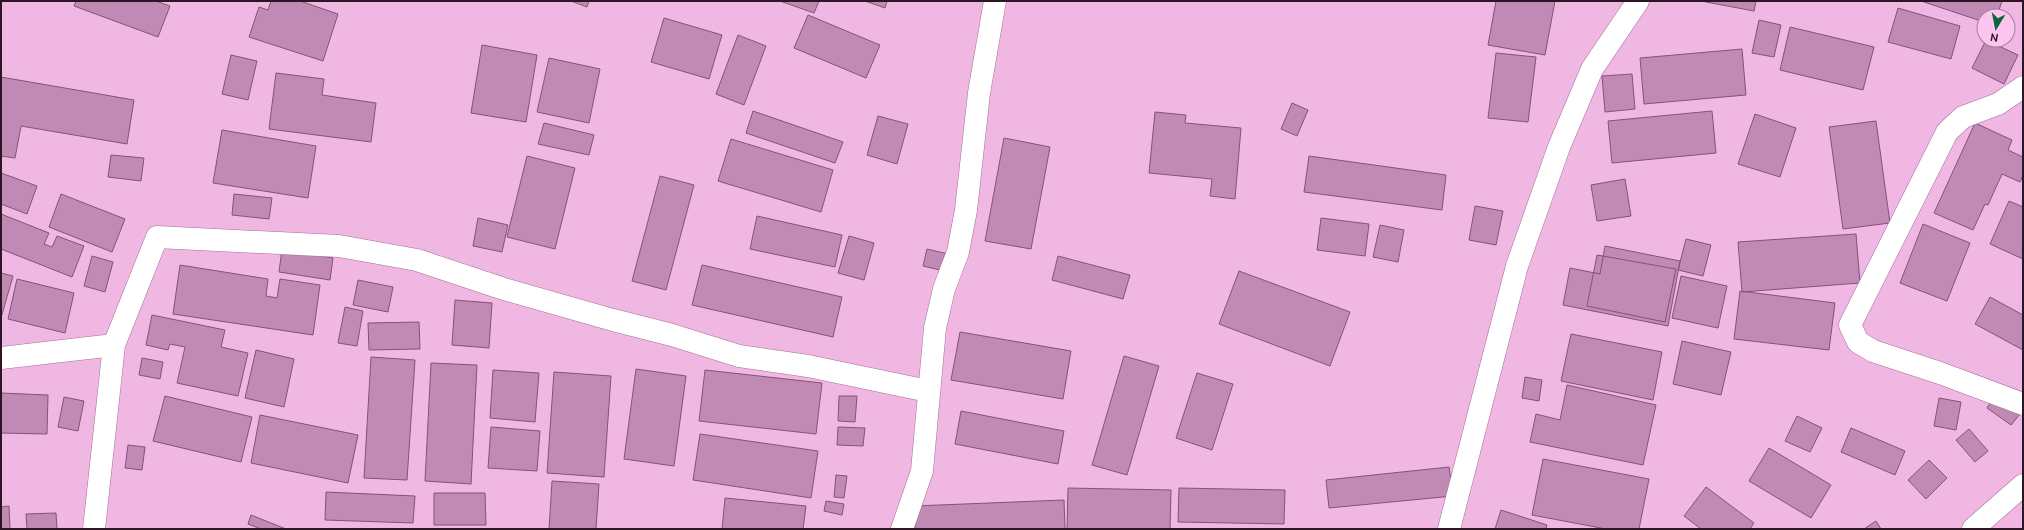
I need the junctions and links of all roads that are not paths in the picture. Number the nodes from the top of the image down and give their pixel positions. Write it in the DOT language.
graph roads {
  1 [pos="995,1"];
  2 [pos="1638,1"];
  3 [pos="2023,88"];
  4 [pos="114,346"];
  5 [pos="1,358"];
  6 [pos="928,391"];
  7 [pos="2023,404"];
  8 [pos="2023,485"];
  9 [pos="94,529"];
  10 [pos="902,529"];
  11 [pos="1449,529"];
  12 [pos="1973,529"];
  1 -- 6 [label="street"];
  2 -- 11 [label="street"];
  3 -- 7 [label="street"];
  4 -- 5 [label="street"];
  4 -- 6 [label="street"];
  4 -- 9 [label="street"];
  6 -- 10 [label="street"];
  8 -- 12 [label="street"];
}
